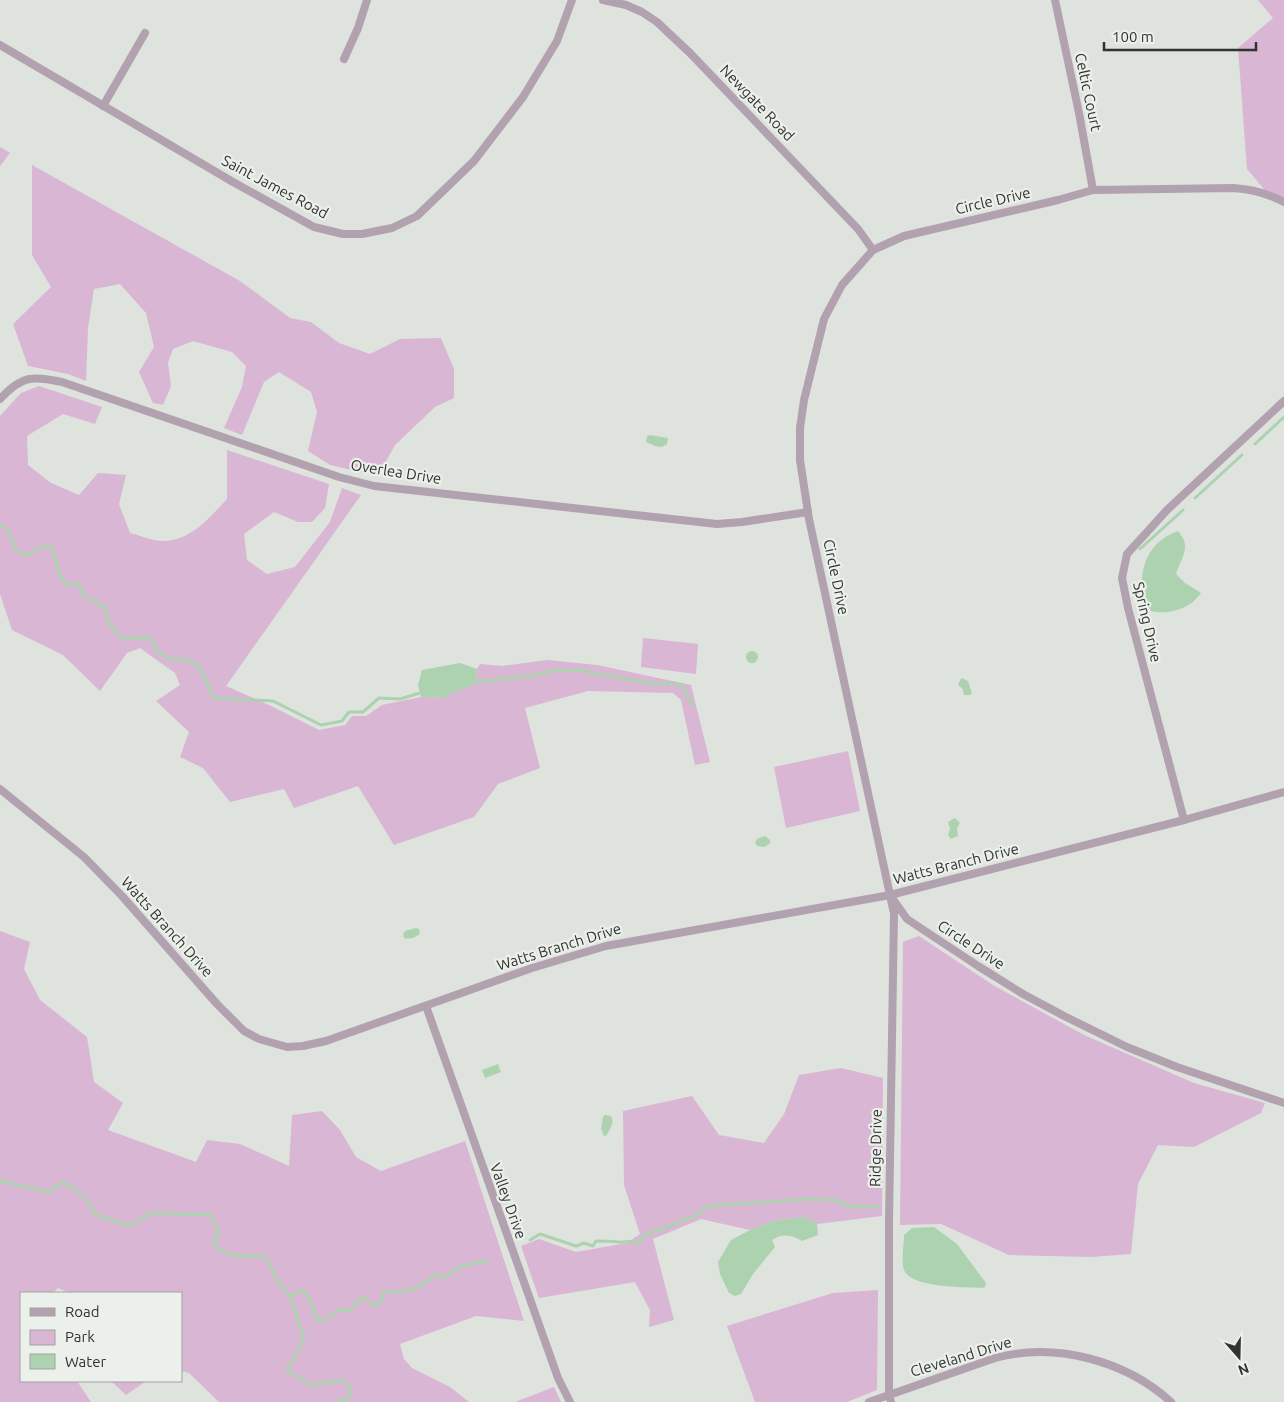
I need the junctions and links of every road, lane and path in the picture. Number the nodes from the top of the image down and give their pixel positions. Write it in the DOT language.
graph roads {
  1 [pos="367,0"];
  2 [pos="572,0"];
  3 [pos="602,0"];
  4 [pos="1055,0"];
  5 [pos="145,33"];
  6 [pos="0,45"];
  7 [pos="344,59"];
  8 [pos="103,106"];
  9 [pos="1093,190"];
  10 [pos="1284,202"];
  11 [pos="873,250"];
  12 [pos="0,399"];
  13 [pos="1284,401"];
  14 [pos="808,512"];
  15 [pos="0,789"];
  16 [pos="1284,792"];
  17 [pos="1184,820"];
  18 [pos="890,896"];
  19 [pos="426,1006"];
  20 [pos="1284,1103"];
  21 [pos="890,1398"];
  22 [pos="570,1402"];
  23 [pos="870,1402"];
  24 [pos="1171,1402"];
  1 -- 7 [label="street"];
  2 -- 8 [label="street, Saint James Road"];
  3 -- 11 [label="street, Newgate Road"];
  4 -- 9 [label="street, Celtic Court"];
  5 -- 8 [label="street"];
  6 -- 8 [label="street, Saint James Road"];
  9 -- 10 [label="street, Circle Drive"];
  9 -- 11 [label="street, Circle Drive"];
  11 -- 14 [label="street, Circle Drive"];
  12 -- 14 [label="street, Overlea Drive"];
  13 -- 17 [label="street, Spring Drive"];
  14 -- 18 [label="street, Circle Drive"];
  15 -- 19 [label="street, Watts Branch Drive"];
  16 -- 17 [label="street, Watts Branch Drive"];
  17 -- 18 [label="street, Watts Branch Drive"];
  18 -- 19 [label="street, Watts Branch Drive"];
  18 -- 20 [label="street, Circle Drive"];
  18 -- 21 [label="street, Ridge Drive"];
  19 -- 22 [label="street, Valley Drive"];
  21 -- 23 [label="street, Cleveland Drive"];
  21 -- 24 [label="street, Cleveland Drive"];
}
